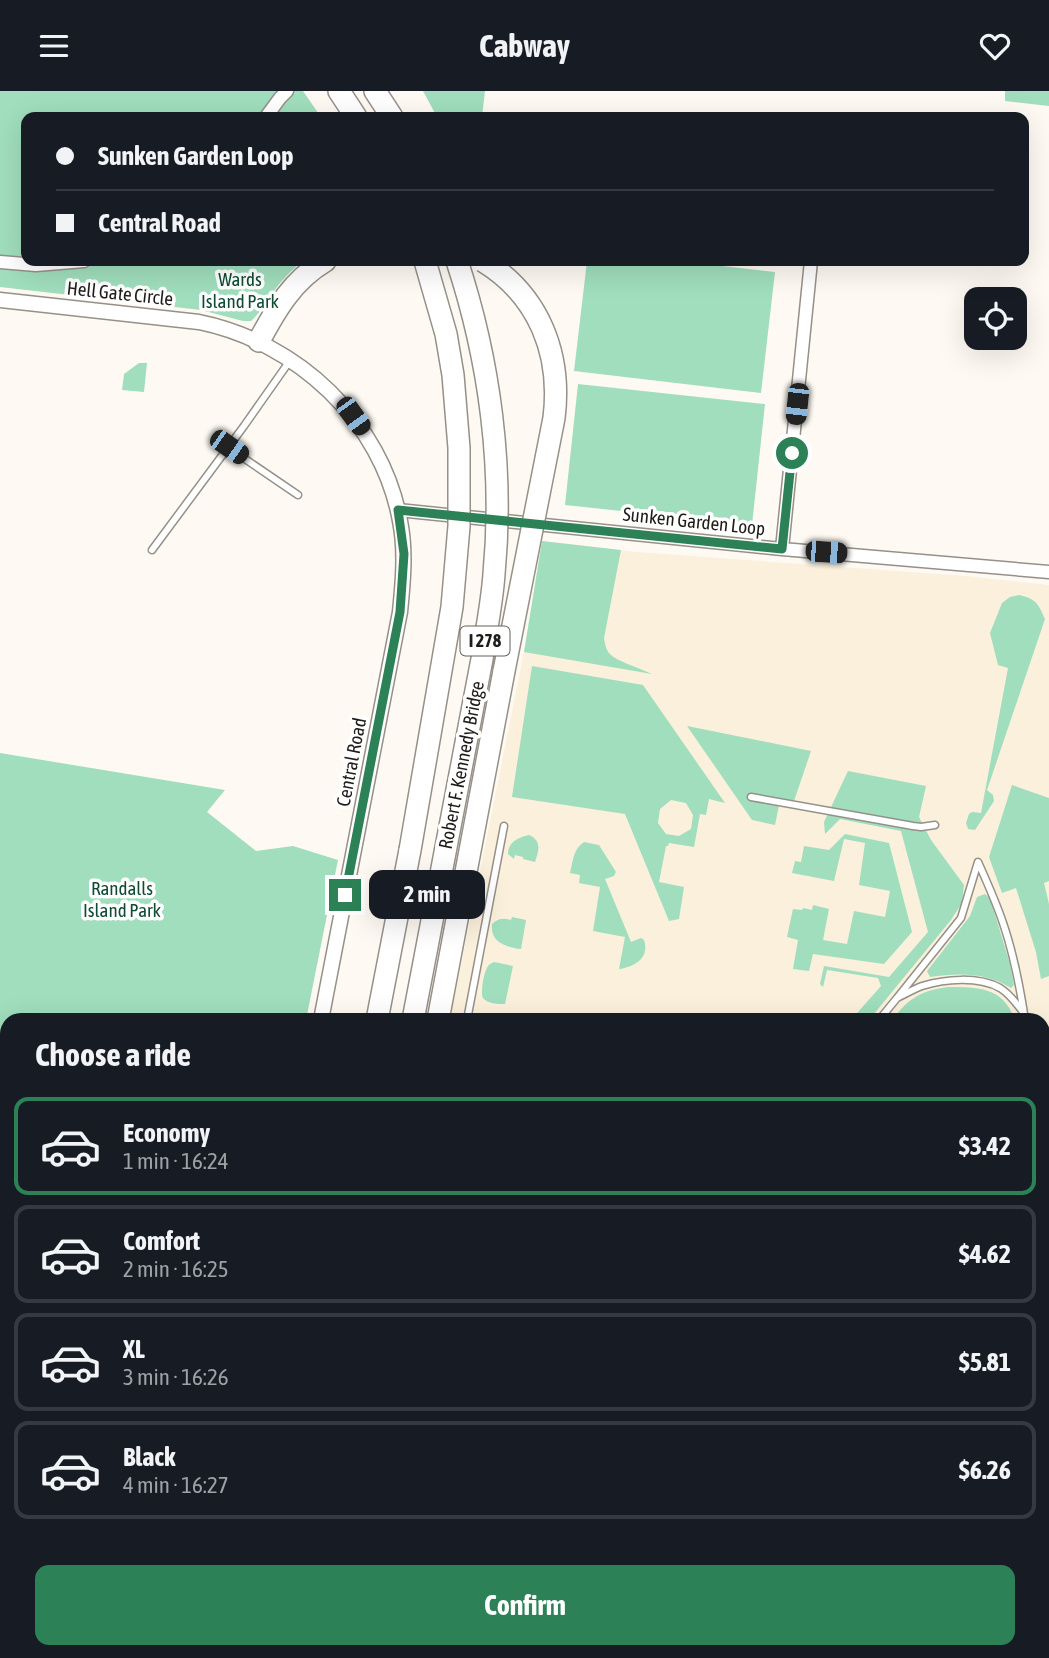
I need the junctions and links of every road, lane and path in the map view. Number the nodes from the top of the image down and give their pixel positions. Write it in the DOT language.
graph roads {
  1 [pos="287,91"];
  2 [pos="339,91"];
  3 [pos="375,91"];
  4 [pos="270,112"];
  5 [pos="353,112"];
  6 [pos="389,112"];
  7 [pos="0,262"];
  8 [pos="21,264"];
  9 [pos="318,266"];
  10 [pos="426,266"];
  11 [pos="458,266"];
  12 [pos="490,266"];
  13 [pos="810,266"];
  14 [pos="0,300"];
  15 [pos="259,341"];
  16 [pos="290,360"];
  17 [pos="229,447"];
  18 [pos="298,495"];
  19 [pos="398,510"];
  20 [pos="782,549"];
  21 [pos="152,550"];
  22 [pos="1049,572"];
  23 [pos="751,797"];
  24 [pos="503,825"];
  25 [pos="935,825"];
  26 [pos="897,998"];
  27 [pos="1023,1012"];
  28 [pos="322,1013"];
  29 [pos="378,1013"];
  30 [pos="413,1013"];
  31 [pos="439,1013"];
  32 [pos="468,1013"];
  33 [pos="885,1013"];
  1 -- 4 [label="street"];
  2 -- 5 [label="highway"];
  3 -- 6 [label="highway"];
  7 -- 8 [label="street"];
  9 -- 15 [label="highway"];
  10 -- 29 [label="highway, Robert F. Kennedy Bridge / I 278, bridge"];
  11 -- 30 [label="highway, Robert F. Kennedy Bridge / I 278, bridge"];
  12 -- 31 [label="highway, bridge"];
  13 -- 20 [label="street, Sunken Garden Loop"];
  14 -- 15 [label="street, Hell Gate Circle"];
  15 -- 16 [label="street, Hell Gate Circle"];
  16 -- 17 [label="lane"];
  16 -- 19 [label="street, Hell Gate Circle"];
  17 -- 18 [label="lane"];
  17 -- 21 [label="lane"];
  19 -- 20 [label="street, Sunken Garden Loop"];
  19 -- 28 [label="street, Central Road"];
  20 -- 22 [label="street"];
  23 -- 25 [label="lane"];
  24 -- 32 [label="lane"];
  26 -- 27 [label="lane"];
  26 -- 27 [label="lane"];
  26 -- 33 [label="lane"];
}
